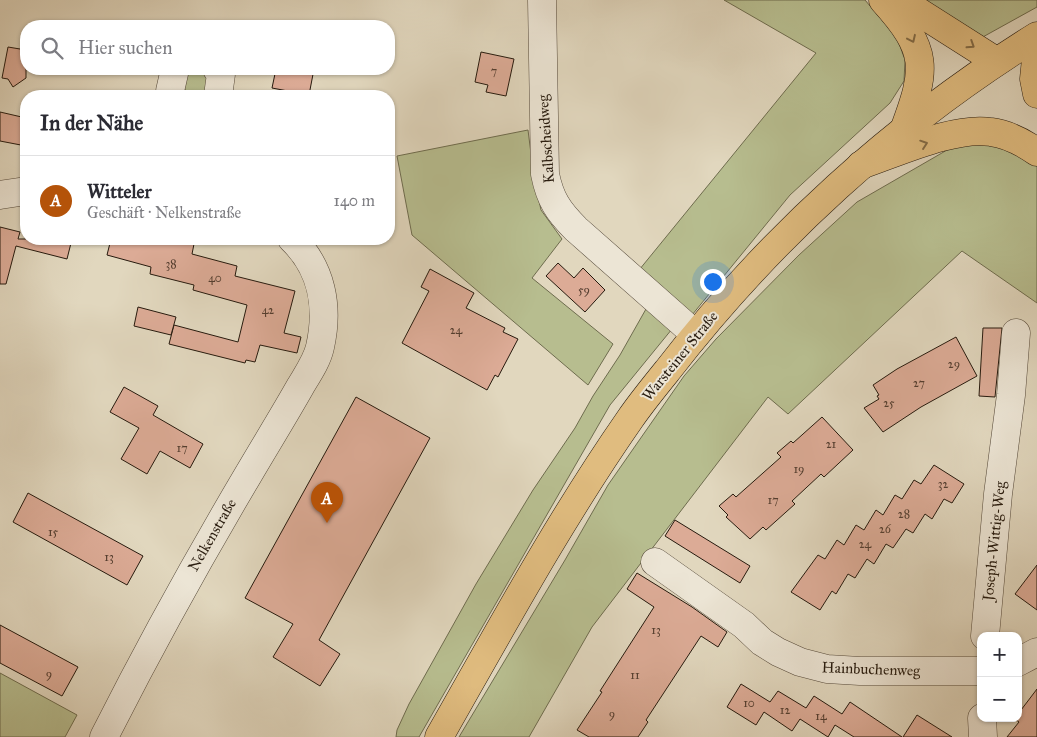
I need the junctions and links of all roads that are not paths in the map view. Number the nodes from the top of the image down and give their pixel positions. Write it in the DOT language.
graph roads {
  1 [pos="542,0"];
  2 [pos="882,0"];
  3 [pos="900,0"];
  4 [pos="1037,36"];
  5 [pos="1037,49"];
  6 [pos="996,61"];
  7 [pos="174,75"];
  8 [pos="221,75"];
  9 [pos="170,90"];
  10 [pos="219,90"];
  11 [pos="1037,94"];
  12 [pos="904,130"];
  13 [pos="1037,152"];
  14 [pos="861,165"];
  15 [pos="20,192"];
  16 [pos="0,195"];
  17 [pos="297,245"];
  18 [pos="1016,332"];
  19 [pos="695,334"];
  20 [pos="655,562"];
  21 [pos="984,632"];
  22 [pos="1037,652"];
  23 [pos="1022,660"];
  24 [pos="977,671"];
  25 [pos="982,722"];
  26 [pos="104,737"];
  27 [pos="439,737"];
  28 [pos="983,737"];
  1 -- 19 [label="street, Kalbscheidweg"];
  2 -- 12 [label="main road, one-way"];
  3 -- 6 [label="main road, one-way"];
  4 -- 6 [label="main road, Warsteiner Straße"];
  5 -- 11 [label="main road"];
  6 -- 12 [label="main road, Warsteiner Straße"];
  7 -- 9 [label="street"];
  8 -- 10 [label="street"];
  12 -- 14 [label="main road, Warsteiner Straße"];
  14 -- 13 [label="main road, one-way"];
  14 -- 19 [label="main road, Warsteiner Straße"];
  15 -- 16 [label="street"];
  17 -- 26 [label="street, Nelkenstraße"];
  18 -- 21 [label="street, Joseph-Wittig-Weg"];
  19 -- 27 [label="main road, Warsteiner Straße"];
  20 -- 24 [label="street, Hainbuchenweg"];
  22 -- 23 [label="street"];
  25 -- 28 [label="street"];
}
